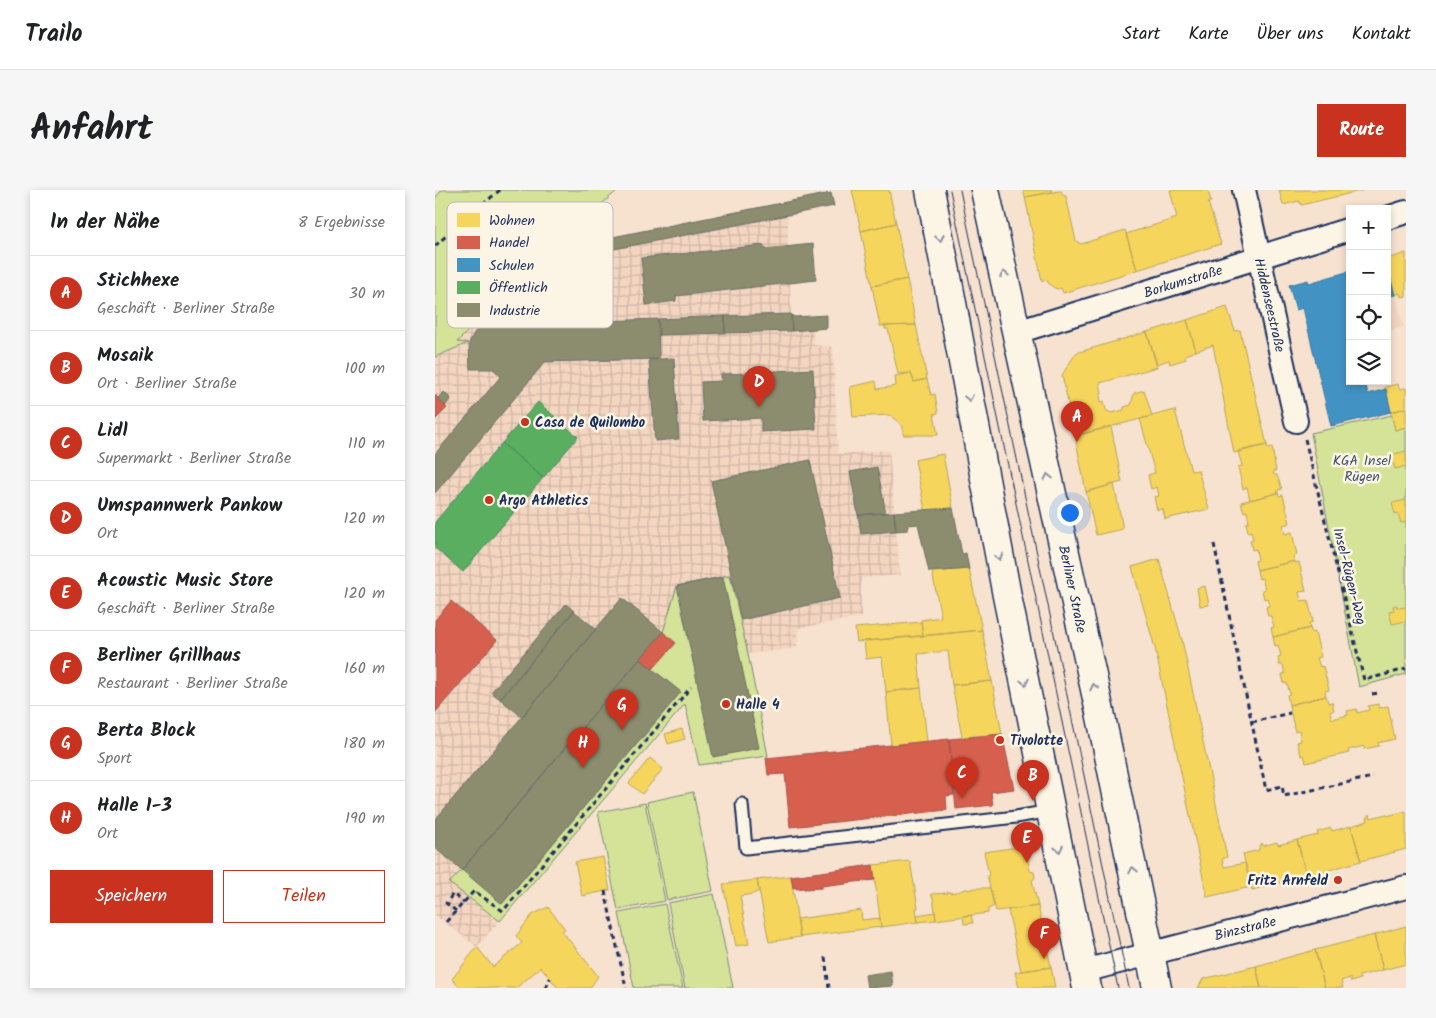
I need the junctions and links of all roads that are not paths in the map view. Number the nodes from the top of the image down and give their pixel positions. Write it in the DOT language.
graph roads {
  1 [pos="930,190"];
  2 [pos="985,190"];
  3 [pos="1244,190"];
  4 [pos="1406,212"];
  5 [pos="1391,217"];
  6 [pos="1346,230"];
  7 [pos="1259,258"];
  8 [pos="1017,332"];
  9 [pos="1300,428"];
  10 [pos="742,804"];
  11 [pos="1051,810"];
  12 [pos="1406,887"];
  13 [pos="1149,954"];
  14 [pos="1085,979"];
  15 [pos="1157,988"];
  1 -- 11 [label="main road, one-way"];
  8 -- 2 [label="main road, Berliner Straße, one-way"];
  3 -- 7 [label="street, Hiddenseestraße"];
  4 -- 5 [label="street"];
  6 -- 7 [label="street, Borkumstraße"];
  7 -- 8 [label="street, Borkumstraße"];
  7 -- 9 [label="street, Hiddenseestraße"];
  13 -- 8 [label="main road, Berliner Straße, one-way"];
  10 -- 11 [label="lane"];
  11 -- 14 [label="main road, one-way"];
  12 -- 13 [label="street, Binzstraße"];
  13 -- 14 [label="street, Binzstraße"];
  13 -- 15 [label="main road, Berliner Straße"];
}
